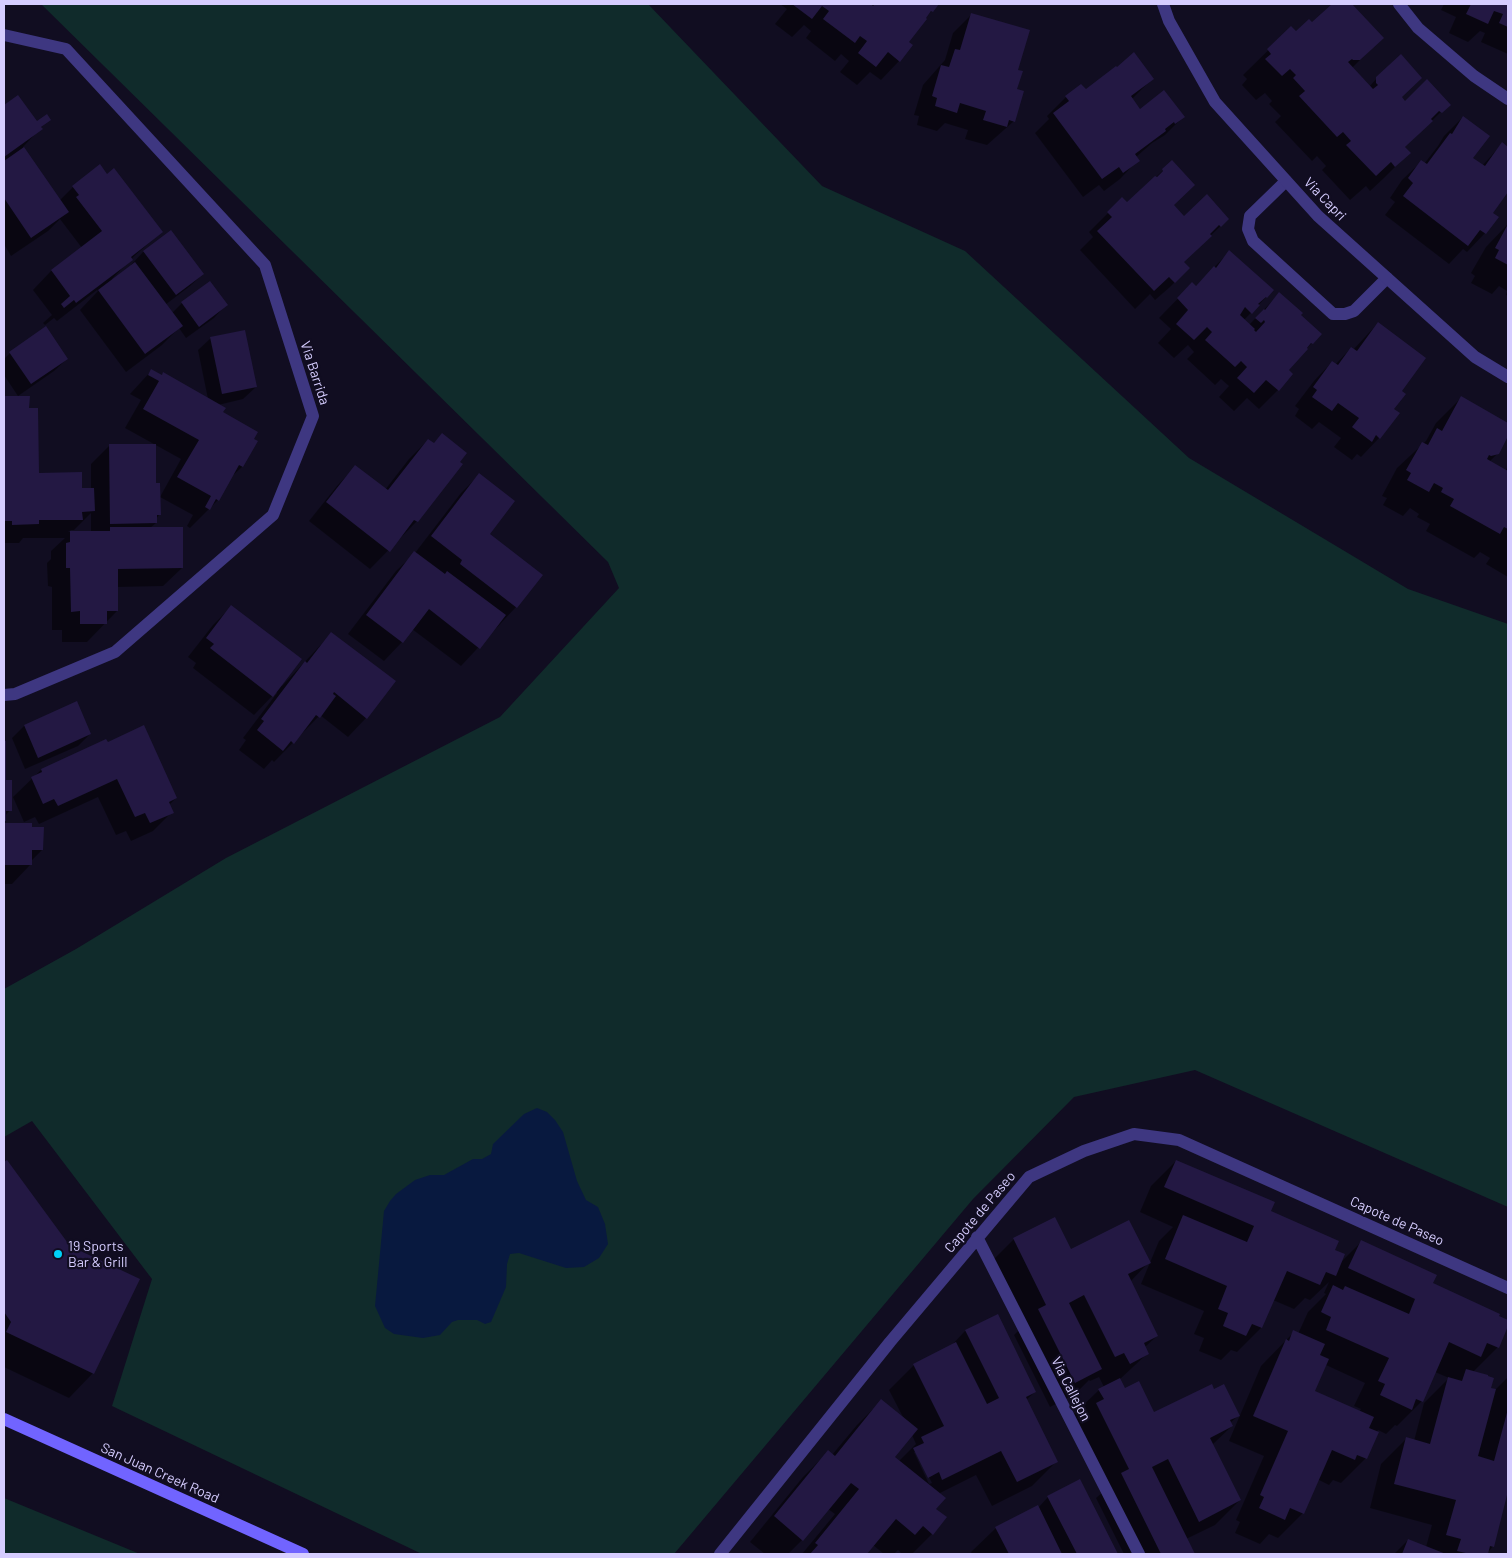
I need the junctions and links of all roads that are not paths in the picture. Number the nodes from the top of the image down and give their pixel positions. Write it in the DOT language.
graph roads {
  1 [pos="1163,4"];
  2 [pos="1399,4"];
  3 [pos="4,35"];
  4 [pos="1508,99"];
  5 [pos="1286,181"];
  6 [pos="1387,278"];
  7 [pos="1508,378"];
  8 [pos="4,695"];
  9 [pos="977,1237"];
  10 [pos="1508,1288"];
  11 [pos="4,1419"];
  12 [pos="303,1554"];
  13 [pos="720,1554"];
  14 [pos="1139,1554"];
  1 -- 5 [label="street, Via Capri"];
  2 -- 4 [label="street"];
  3 -- 8 [label="street, Via Barrida"];
  5 -- 6 [label="street, Via Capri"];
  5 -- 6 [label="street"];
  6 -- 7 [label="street, Via Capri"];
  9 -- 10 [label="street, Capote de Paseo"];
  9 -- 13 [label="street, Capote de Paseo"];
  9 -- 14 [label="street, Via Callejon"];
  11 -- 12 [label="main road, San Juan Creek Road"];
}
